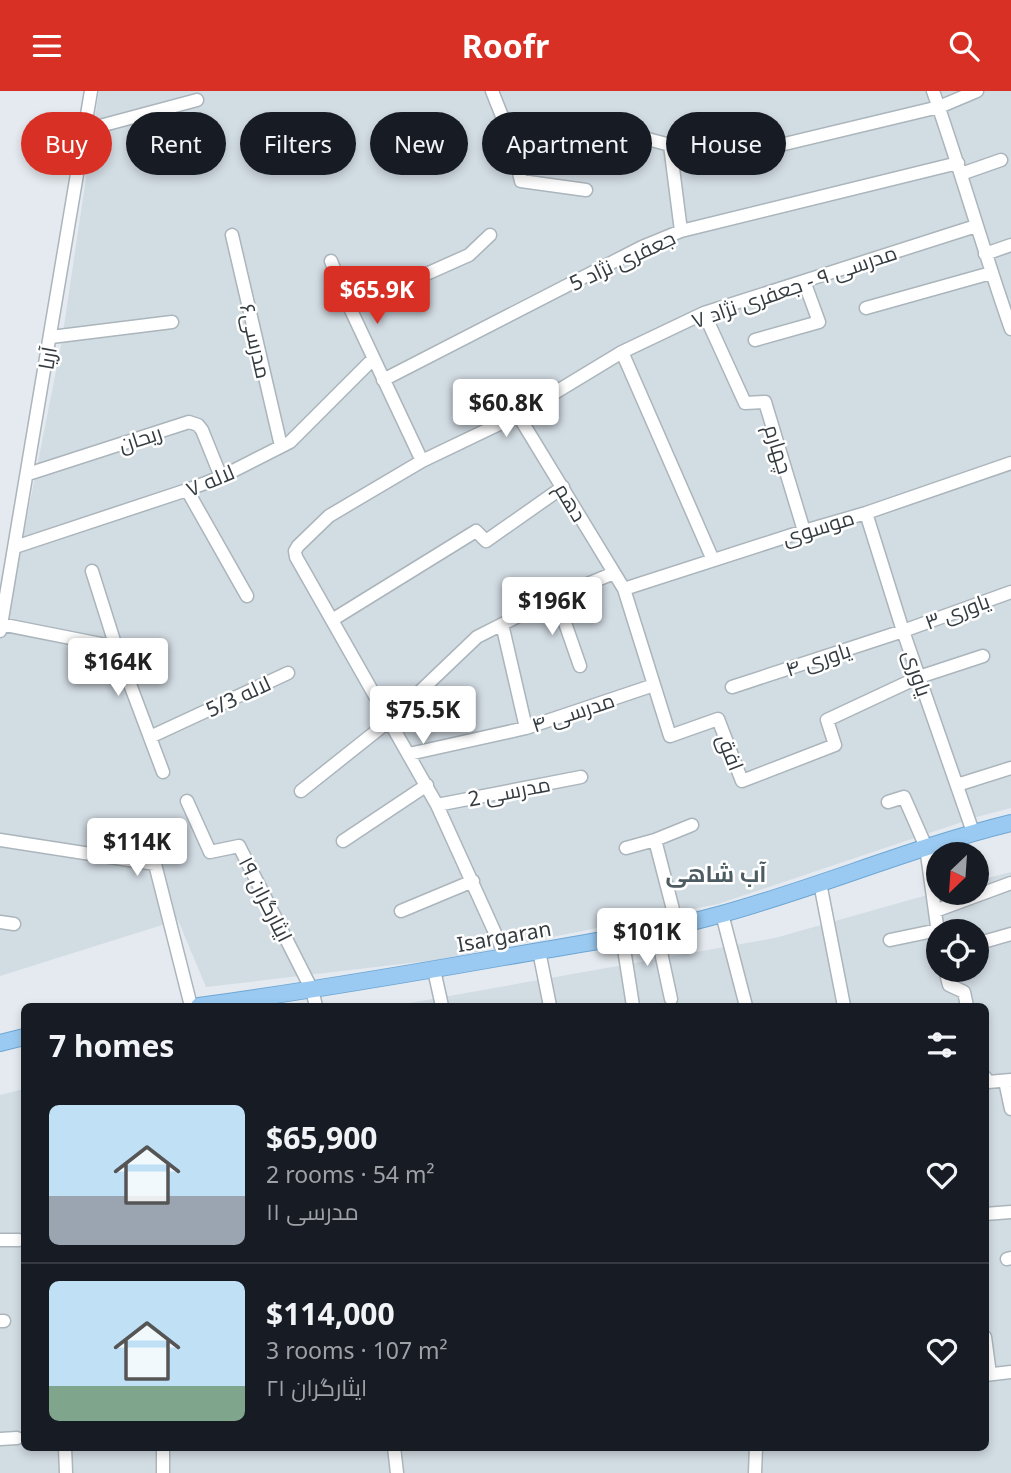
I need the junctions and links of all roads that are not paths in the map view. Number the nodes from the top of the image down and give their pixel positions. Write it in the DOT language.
graph roads {
  1 [pos="91,91"];
  2 [pos="492,91"];
  3 [pos="933,91"];
  4 [pos="977,91"];
  5 [pos="197,100"];
  6 [pos="939,107"];
  7 [pos="88,112"];
  8 [pos="500,112"];
  9 [pos="112,123"];
  10 [pos="652,140"];
  11 [pos="786,144"];
  12 [pos="1002,160"];
  13 [pos="960,169"];
  14 [pos="78,175"];
  15 [pos="520,175"];
  16 [pos="586,190"];
  17 [pos="976,226"];
  18 [pos="681,231"];
  19 [pos="232,235"];
  20 [pos="490,235"];
  21 [pos="1011,245"];
  22 [pos="985,254"];
  23 [pos="331,261"];
  24 [pos="991,273"];
  25 [pos="804,281"];
  26 [pos="350,308"];
  27 [pos="866,308"];
  28 [pos="704,313"];
  29 [pos="172,322"];
  30 [pos="1011,329"];
  31 [pos="51,337"];
  32 [pos="755,339"];
  33 [pos="622,352"];
  34 [pos="373,359"];
  35 [pos="383,380"];
  36 [pos="518,415"];
  37 [pos="281,446"];
  38 [pos="422,461"];
  39 [pos="1011,463"];
  40 [pos="27,474"];
  41 [pos="220,477"];
  42 [pos="563,488"];
  43 [pos="187,490"];
  44 [pos="866,513"];
  45 [pos="804,531"];
  46 [pos="15,547"];
  47 [pos="713,560"];
  48 [pos="92,571"];
  49 [pos="614,573"];
  50 [pos="624,589"];
  51 [pos="1011,592"];
  52 [pos="247,596"];
  53 [pos="556,597"];
  54 [pos="332,620"];
  55 [pos="502,624"];
  56 [pos="0,627"];
  57 [pos="903,631"];
  58 [pos="116,647"];
  59 [pos="983,656"];
  60 [pos="580,666"];
  61 [pos="288,673"];
  62 [pos="919,677"];
  63 [pos="654,685"];
  64 [pos="732,687"];
  65 [pos="389,721"];
  66 [pos="526,727"];
  67 [pos="150,737"];
  68 [pos="409,754"];
  69 [pos="1011,768"];
  70 [pos="163,772"];
  71 [pos="581,777"];
  72 [pos="427,785"];
  73 [pos="957,785"];
  74 [pos="301,791"];
  75 [pos="187,801"];
  76 [pos="888,802"];
  77 [pos="437,805"];
  78 [pos="1011,823"];
  79 [pos="692,825"];
  80 [pos="973,832"];
  81 [pos="0,840"];
  82 [pos="655,840"];
  83 [pos="343,841"];
  84 [pos="942,842"];
  85 [pos="926,847"];
  86 [pos="626,848"];
  87 [pos="473,881"];
  88 [pos="820,883"];
  89 [pos="1011,883"];
  90 [pos="934,905"];
  91 [pos="401,911"];
  92 [pos="935,911"];
  93 [pos="722,914"];
  94 [pos="936,919"];
  95 [pos="0,922"];
  96 [pos="14,924"];
  97 [pos="677,925"];
  98 [pos="656,929"];
  99 [pos="926,934"];
  100 [pos="1011,934"];
  101 [pos="622,936"];
  102 [pos="890,940"];
  103 [pos="989,940"];
  104 [pos="539,951"];
  105 [pos="506,957"];
  106 [pos="434,970"];
  107 [pos="948,982"];
  108 [pos="314,998"];
  109 [pos="671,999"];
  110 [pos="190,1003"];
  111 [pos="242,1003"];
  112 [pos="441,1003"];
  113 [pos="549,1003"];
  114 [pos="633,1003"];
  115 [pos="745,1003"];
  116 [pos="843,1003"];
  117 [pos="966,1003"];
  118 [pos="21,1038"];
  119 [pos="0,1042"];
  120 [pos="1008,1080"];
  121 [pos="989,1082"];
  122 [pos="1011,1109"];
  123 [pos="1011,1212"];
  124 [pos="989,1213"];
  125 [pos="0,1240"];
  126 [pos="19,1240"];
  127 [pos="1011,1371"];
  128 [pos="989,1374"];
  129 [pos="17,1438"];
  130 [pos="0,1439"];
  131 [pos="65,1451"];
  132 [pos="163,1451"];
  133 [pos="394,1451"];
  134 [pos="756,1451"];
  135 [pos="66,1473"];
  136 [pos="163,1473"];
  137 [pos="397,1473"];
  138 [pos="755,1473"];
  1 -- 7 [label="street, آریا"];
  2 -- 8 [label="street"];
  3 -- 6 [label="street"];
  4 -- 6 [label="street"];
  5 -- 9 [label="street"];
  6 -- 11 [label="street"];
  6 -- 13 [label="street"];
  10 -- 18 [label="street"];
  12 -- 13 [label="street, جعفری نژاد 5"];
  13 -- 17 [label="street"];
  13 -- 18 [label="street, جعفری نژاد 5"];
  14 -- 31 [label="street, آریا"];
  15 -- 16 [label="street"];
  17 -- 22 [label="street"];
  17 -- 25 [label="street, مدرسی ۹ - جعفری نژاد ۷"];
  18 -- 35 [label="street, جعفری نژاد 5"];
  19 -- 37 [label="street, مدرسی۶"];
  20 -- 26 [label="street"];
  21 -- 22 [label="street"];
  22 -- 24 [label="street"];
  23 -- 26 [label="street"];
  24 -- 27 [label="street"];
  24 -- 30 [label="street"];
  25 -- 28 [label="street, مدرسی ۹ - جعفری نژاد ۷"];
  25 -- 32 [label="street"];
  26 -- 34 [label="street"];
  28 -- 33 [label="street, مدرسی ۹ - جعفری نژاد ۷"];
  28 -- 45 [label="street, چهارم"];
  29 -- 31 [label="street"];
  31 -- 40 [label="street, آریا"];
  33 -- 36 [label="street, مدرسی ۹ - جعفری نژاد ۷"];
  33 -- 47 [label="street"];
  34 -- 35 [label="street"];
  34 -- 37 [label="street, لاله ۷"];
  35 -- 38 [label="street"];
  36 -- 38 [label="street, مدرسی ۹ - جعفری نژاد ۷"];
  36 -- 42 [label="street, دهم"];
  37 -- 41 [label="street, لاله ۷"];
  38 -- 54 [label="street, مدرسی ۹ - جعفری نژاد ۷"];
  39 -- 44 [label="street, موسوی"];
  40 -- 41 [label="street, ریحان"];
  40 -- 46 [label="street, آریا"];
  41 -- 43 [label="street, لاله ۷"];
  42 -- 49 [label="street, دهم"];
  42 -- 54 [label="street"];
  43 -- 46 [label="street, لاله ۷"];
  43 -- 52 [label="street"];
  44 -- 45 [label="street, موسوی"];
  44 -- 57 [label="street, یاوری"];
  45 -- 47 [label="street, موسوی"];
  46 -- 56 [label="street, آریا"];
  47 -- 50 [label="street, موسوی"];
  48 -- 58 [label="street"];
  49 -- 50 [label="street, دهم"];
  49 -- 53 [label="street"];
  50 -- 63 [label="street, افق"];
  51 -- 57 [label="street, یاوری ۳"];
  53 -- 55 [label="street"];
  53 -- 60 [label="street"];
  54 -- 65 [label="street"];
  55 -- 65 [label="street"];
  55 -- 66 [label="street"];
  56 -- 58 [label="street"];
  57 -- 62 [label="street, یاوری"];
  57 -- 64 [label="street, یاوری ۴"];
  58 -- 67 [label="street"];
  59 -- 62 [label="street"];
  61 -- 67 [label="street, لاله 5/3"];
  62 -- 63 [label="street, افق"];
  62 -- 73 [label="street, یاوری"];
  63 -- 66 [label="street, مدرسی ۴"];
  65 -- 68 [label="street"];
  65 -- 74 [label="street"];
  66 -- 68 [label="street, مدرسی ۴"];
  67 -- 70 [label="street"];
  68 -- 72 [label="street"];
  69 -- 73 [label="street"];
  71 -- 77 [label="street, مدرسی 2"];
  72 -- 77 [label="street"];
  72 -- 83 [label="street"];
  73 -- 80 [label="street, یاوری"];
  75 -- 108 [label="street, ایثارگران ۱‍۹"];
  76 -- 85 [label="street"];
  77 -- 87 [label="street"];
  78 -- 80 [label="main road, Isargaran"];
  79 -- 82 [label="street"];
  80 -- 84 [label="main road, Isargaran"];
  81 -- 110 [label="street"];
  82 -- 86 [label="street"];
  82 -- 97 [label="street"];
  85 -- 88 [label="main road, Isargaran"];
  87 -- 91 [label="street"];
  87 -- 105 [label="street"];
  88 -- 93 [label="main road, Isargaran"];
  88 -- 116 [label="street"];
  89 -- 92 [label="street"];
  90 -- 92 [label="street"];
  92 -- 94 [label="street"];
  93 -- 97 [label="main road, Isargaran"];
  93 -- 115 [label="street"];
  95 -- 96 [label="street"];
  97 -- 98 [label="main road, Isargaran"];
  98 -- 101 [label="main road, Isargaran"];
  98 -- 109 [label="street"];
  99 -- 102 [label="street"];
  100 -- 103 [label="street"];
  101 -- 104 [label="main road, Isargaran"];
  101 -- 114 [label="street"];
  104 -- 105 [label="main road, Isargaran"];
  104 -- 113 [label="street"];
  105 -- 106 [label="main road, Isargaran"];
  106 -- 108 [label="main road, Isargaran"];
  106 -- 112 [label="street"];
  107 -- 117 [label="street"];
  108 -- 111 [label="main road, Isargaran"];
  118 -- 119 [label="main road"];
  120 -- 121 [label="street"];
  120 -- 122 [label="street"];
  123 -- 124 [label="street"];
  125 -- 126 [label="street"];
  127 -- 128 [label="street"];
  129 -- 130 [label="street"];
  131 -- 135 [label="street"];
  132 -- 136 [label="street"];
  133 -- 137 [label="street"];
  134 -- 138 [label="street"];
}
